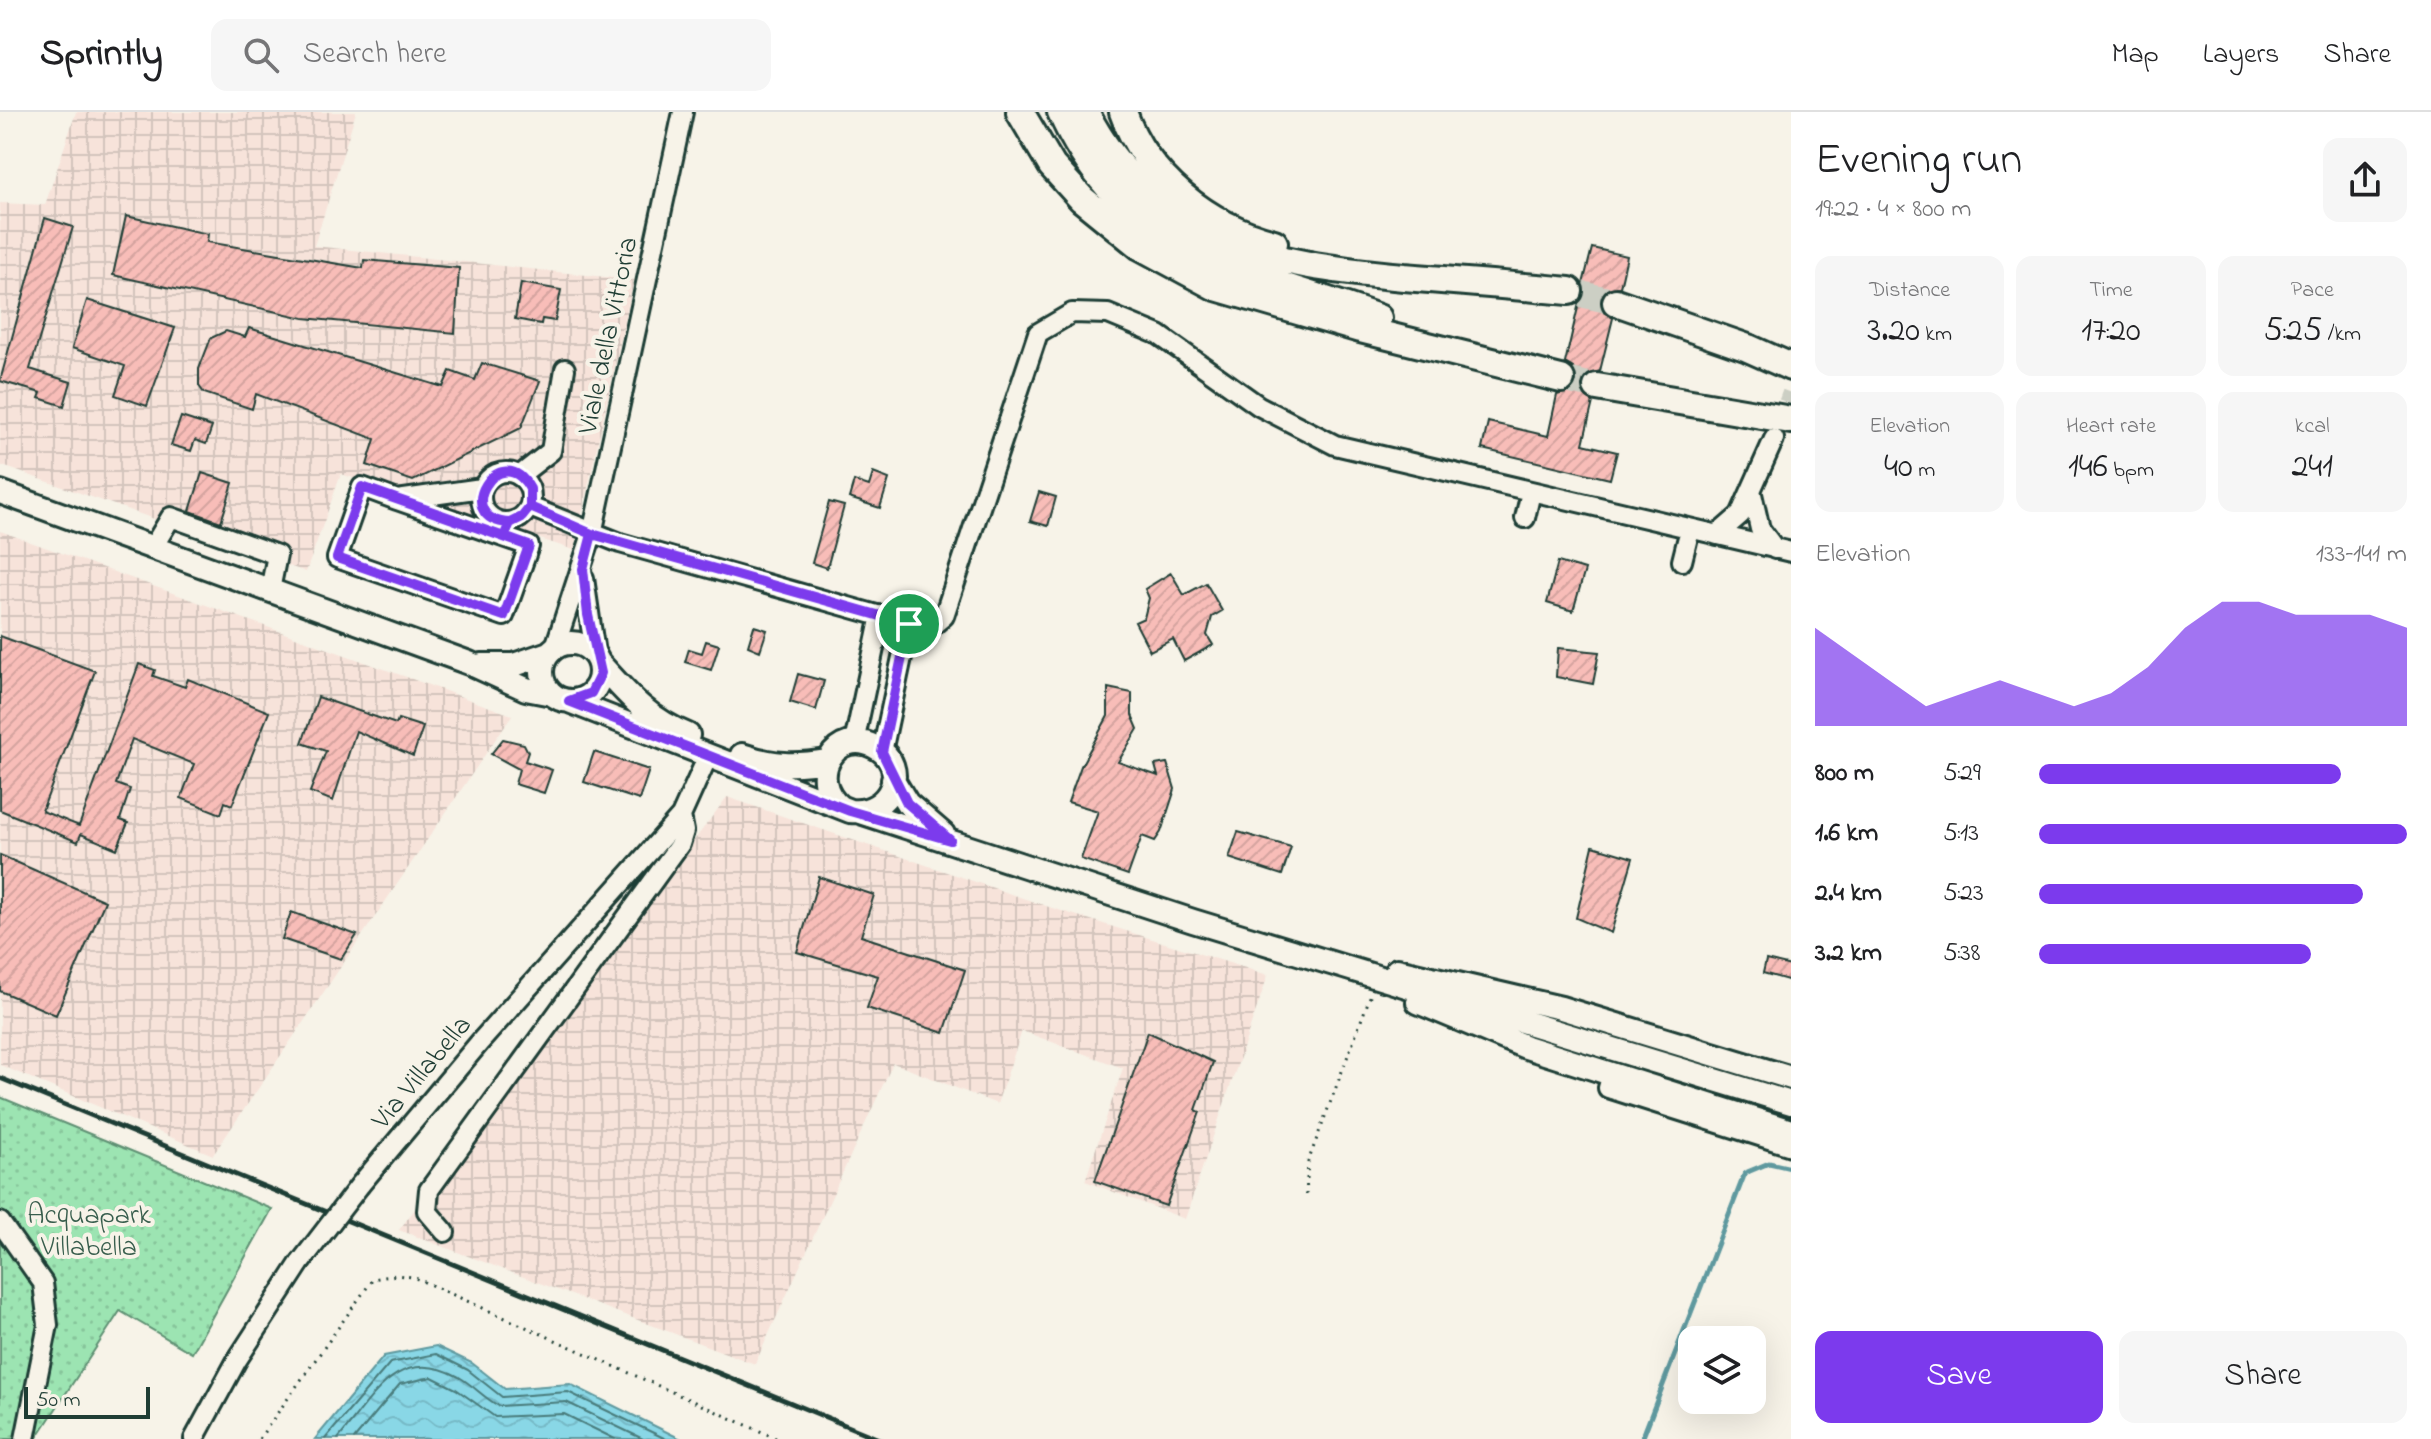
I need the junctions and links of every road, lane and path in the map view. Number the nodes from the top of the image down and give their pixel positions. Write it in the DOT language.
graph roads {
  1 [pos="683,112"];
  2 [pos="1020,112"];
  3 [pos="1061,112"];
  4 [pos="1085,112"];
  5 [pos="1123,112"];
  6 [pos="1616,302"];
  7 [pos="1501,364"];
  8 [pos="1791,367"];
  9 [pos="565,369"];
  10 [pos="1561,379"];
  11 [pos="1597,387"];
  12 [pos="1782,430"];
  13 [pos="519,476"];
  14 [pos="482,488"];
  15 [pos="0,492"];
  16 [pos="1531,492"];
  17 [pos="1752,494"];
  18 [pos="397,500"];
  19 [pos="530,507"];
  20 [pos="1525,518"];
  21 [pos="1690,529"];
  22 [pos="507,530"];
  23 [pos="592,534"];
  24 [pos="1717,535"];
  25 [pos="153,547"];
  26 [pos="1783,550"];
  27 [pos="1682,561"];
  28 [pos="583,569"];
  29 [pos="270,590"];
  30 [pos="881,615"];
  31 [pos="909,624"];
  32 [pos="552,650"];
  33 [pos="597,659"];
  34 [pos="469,663"];
  35 [pos="560,697"];
  36 [pos="854,743"];
  37 [pos="882,752"];
  38 [pos="708,756"];
  39 [pos="827,761"];
  40 [pos="893,780"];
  41 [pos="850,810"];
  42 [pos="681,816"];
  43 [pos="950,840"];
  44 [pos="1333,964"];
  45 [pos="1375,983"];
  46 [pos="1612,1074"];
  47 [pos="1791,1078"];
  48 [pos="1791,1103"];
  49 [pos="1791,1131"];
  50 [pos="1791,1146"];
  51 [pos="1306,1195"];
  52 [pos="0,1222"];
  53 [pos="445,1232"];
  54 [pos="25,1439"];
  55 [pos="194,1439"];
  56 [pos="259,1439"];
  57 [pos="778,1439"];
  1 -- 23 [label="street, Viale della Vittoria"];
  2 -- 7 [label="highway"];
  3 -- 7 [label="highway"];
  4 -- 5 [label="highway"];
  6 -- 8 [label="highway"];
  7 -- 10 [label="highway"];
  9 -- 13 [label="street"];
  11 -- 12 [label="highway"];
  12 -- 17 [label="street"];
  13 -- 14 [label="street"];
  13 -- 19 [label="street"];
  14 -- 18 [label="street"];
  14 -- 22 [label="street"];
  15 -- 25 [label="main road"];
  16 -- 20 [label="street"];
  16 -- 21 [label="street"];
  16 -- 31 [label="street"];
  17 -- 24 [label="street"];
  17 -- 26 [label="street"];
  18 -- 22 [label="street"];
  18 -- 22 [label="street"];
  19 -- 22 [label="street"];
  19 -- 23 [label="street"];
  21 -- 24 [label="street"];
  21 -- 27 [label="street"];
  23 -- 28 [label="street, Viale della Vittoria"];
  23 -- 30 [label="street"];
  24 -- 26 [label="street"];
  25 -- 29 [label="main road"];
  25 -- 29 [label="street"];
  28 -- 32 [label="street, Viale della Vittoria"];
  28 -- 33 [label="street, Viale della Vittoria"];
  29 -- 34 [label="main road"];
  30 -- 31 [label="street"];
  30 -- 36 [label="street"];
  31 -- 37 [label="street"];
  32 -- 33 [label="main road"];
  32 -- 34 [label="main road"];
  32 -- 35 [label="main road"];
  33 -- 35 [label="main road"];
  33 -- 39 [label="main road"];
  34 -- 35 [label="main road"];
  35 -- 38 [label="main road"];
  36 -- 37 [label="main road"];
  36 -- 39 [label="main road"];
  37 -- 40 [label="main road"];
  38 -- 41 [label="main road"];
  38 -- 42 [label="street, Via Villabella"];
  39 -- 41 [label="main road"];
  40 -- 41 [label="main road"];
  40 -- 43 [label="main road"];
  41 -- 43 [label="main road"];
  42 -- 53 [label="street"];
  42 -- 55 [label="street, Via Villabella, bridge"];
  43 -- 44 [label="main road"];
  44 -- 45 [label="main road"];
  44 -- 47 [label="main road"];
  44 -- 48 [label="main road"];
  45 -- 46 [label="main road"];
  45 -- 51 [label="path"];
  46 -- 49 [label="main road"];
  46 -- 50 [label="street"];
  52 -- 54 [label="street"];
  56 -- 57 [label="path"];
}
